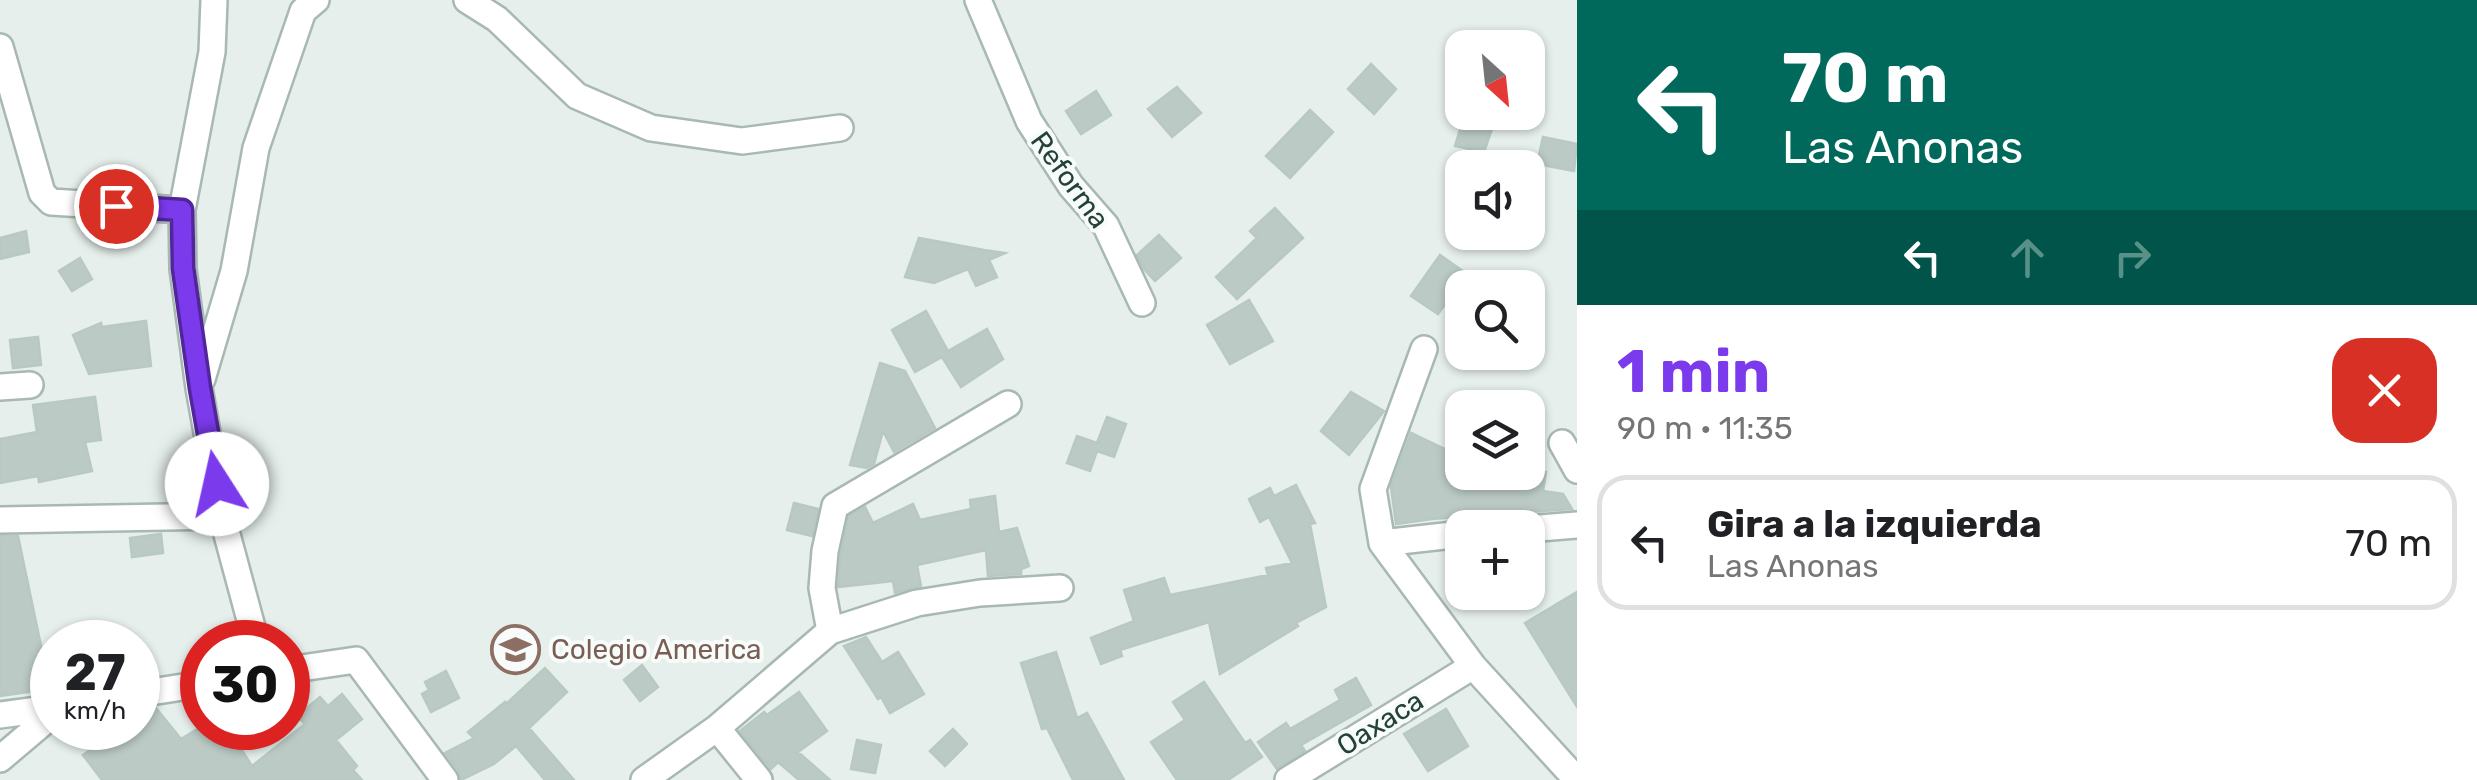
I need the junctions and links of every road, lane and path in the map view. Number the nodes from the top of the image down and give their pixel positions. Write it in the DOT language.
graph roads {
  1 [pos="214,0"];
  2 [pos="316,0"];
  3 [pos="468,0"];
  4 [pos="978,0"];
  5 [pos="499,9"];
  6 [pos="0,47"];
  7 [pos="840,128"];
  8 [pos="182,210"];
  9 [pos="1142,302"];
  10 [pos="1424,349"];
  11 [pos="30,385"];
  12 [pos="0,387"];
  13 [pos="200,388"];
  14 [pos="1008,404"];
  15 [pos="1562,444"];
  16 [pos="1577,470"];
  17 [pos="222,516"];
  18 [pos="0,520"];
  19 [pos="1577,525"];
  20 [pos="1545,527"];
  21 [pos="1445,536"];
  22 [pos="1382,543"];
  23 [pos="1060,588"];
  24 [pos="250,620"];
  25 [pos="830,632"];
  26 [pos="1473,666"];
  27 [pos="310,667"];
  28 [pos="30,713"];
  29 [pos="0,715"];
  30 [pos="717,728"];
  31 [pos="30,732"];
  32 [pos="0,760"];
  33 [pos="445,780"];
  34 [pos="644,780"];
  35 [pos="759,780"];
  36 [pos="1288,780"];
  37 [pos="1577,780"];
  1 -- 8 [label="street"];
  2 -- 13 [label="street"];
  3 -- 5 [label="street"];
  4 -- 9 [label="street, Reforma"];
  5 -- 7 [label="street"];
  6 -- 8 [label="street"];
  8 -- 13 [label="street"];
  10 -- 22 [label="street"];
  11 -- 12 [label="street"];
  13 -- 17 [label="street"];
  14 -- 25 [label="street"];
  15 -- 16 [label="street"];
  17 -- 18 [label="street"];
  17 -- 24 [label="street"];
  19 -- 20 [label="street"];
  21 -- 22 [label="street"];
  22 -- 26 [label="street"];
  23 -- 25 [label="street"];
  25 -- 30 [label="street"];
  26 -- 36 [label="street, Oaxaca"];
  26 -- 37 [label="street"];
  27 -- 33 [label="street"];
  28 -- 29 [label="street"];
  30 -- 34 [label="street"];
  30 -- 35 [label="street"];
  31 -- 32 [label="street"];
}
